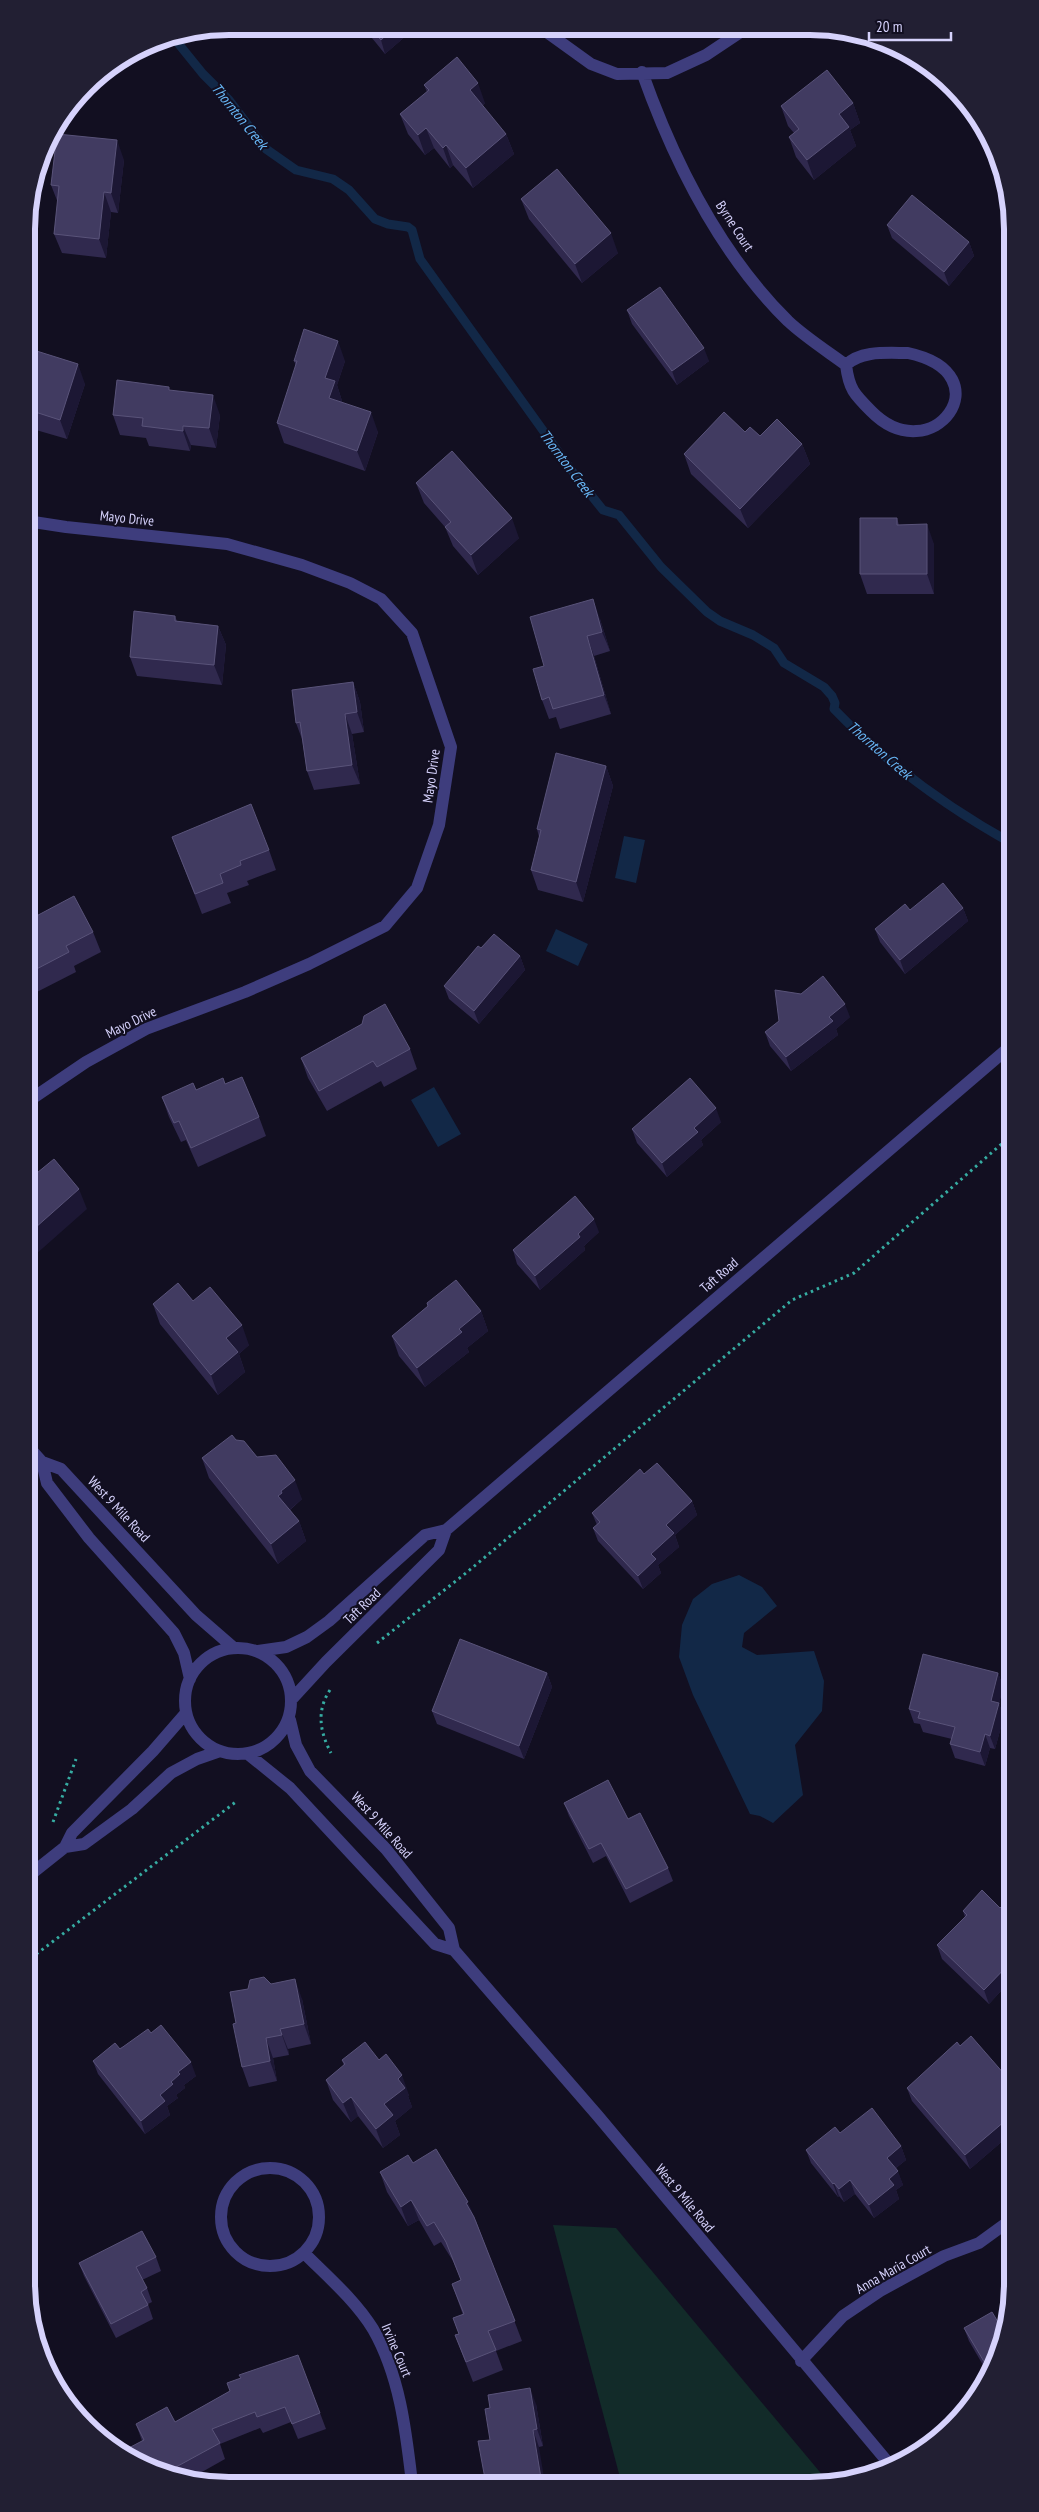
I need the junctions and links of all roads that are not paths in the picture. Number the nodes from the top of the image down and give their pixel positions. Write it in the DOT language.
graph roads {
  1 [pos="551,35"];
  2 [pos="737,35"];
  3 [pos="642,72"];
  4 [pos="846,365"];
  5 [pos="35,522"];
  6 [pos="1004,1052"];
  7 [pos="35,1096"];
  8 [pos="35,1454"];
  9 [pos="42,1462"];
  10 [pos="446,1530"];
  11 [pos="234,1648"];
  12 [pos="258,1651"];
  13 [pos="190,1678"];
  14 [pos="292,1699"];
  15 [pos="186,1714"];
  16 [pos="290,1720"];
  17 [pos="220,1751"];
  18 [pos="248,1754"];
  19 [pos="65,1847"];
  20 [pos="35,1871"];
  21 [pos="454,1950"];
  22 [pos="1004,2225"];
  23 [pos="304,2253"];
  24 [pos="800,2361"];
  25 [pos="887,2461"];
  26 [pos="411,2477"];
  1 -- 3 [label="street"];
  2 -- 3 [label="street"];
  3 -- 4 [label="street, Byrne Court"];
  4 -- 4 [label="street"];
  5 -- 7 [label="street, Mayo Drive"];
  6 -- 10 [label="street, Taft Road"];
  8 -- 9 [label="street, West 9 Mile Road"];
  9 -- 11 [label="street, West 9 Mile Road"];
  9 -- 13 [label="street, West 9 Mile Road"];
  10 -- 12 [label="street, Taft Road"];
  10 -- 14 [label="street, Taft Road"];
  11 -- 12 [label="street"];
  11 -- 13 [label="street"];
  12 -- 14 [label="street"];
  13 -- 15 [label="street"];
  14 -- 16 [label="street"];
  15 -- 17 [label="street"];
  15 -- 19 [label="street"];
  16 -- 18 [label="street"];
  16 -- 21 [label="street, West 9 Mile Road"];
  17 -- 18 [label="street"];
  17 -- 19 [label="street"];
  18 -- 21 [label="street, West 9 Mile Road"];
  19 -- 20 [label="street"];
  21 -- 24 [label="street, West 9 Mile Road"];
  22 -- 24 [label="street, Anna Maria Court"];
  23 -- 23 [label="street"];
  23 -- 26 [label="street, Irvine Court"];
  24 -- 25 [label="street, West 9 Mile Road"];
}
